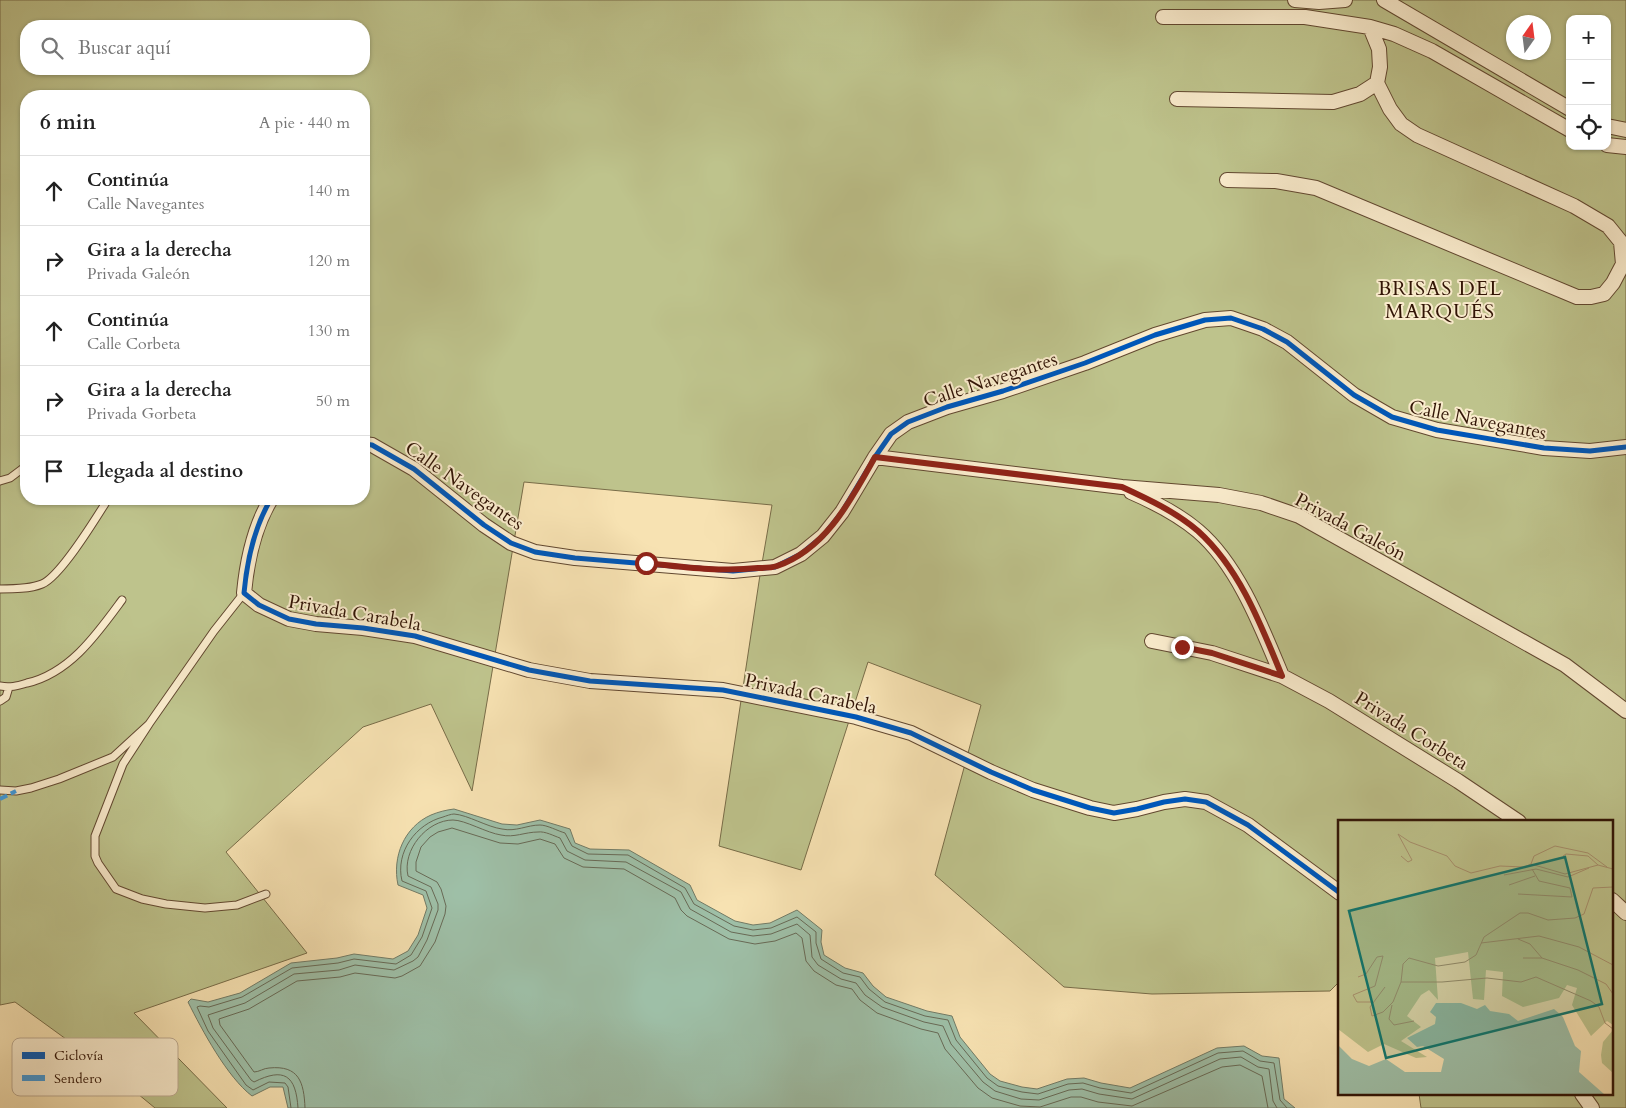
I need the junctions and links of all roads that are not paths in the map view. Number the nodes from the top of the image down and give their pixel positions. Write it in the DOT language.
graph roads {
  1 [pos="1295,0"];
  2 [pos="1345,0"];
  3 [pos="1384,0"];
  4 [pos="1163,17"];
  5 [pos="1370,27"];
  6 [pos="1377,83"];
  7 [pos="1177,100"];
  8 [pos="1566,108"];
  9 [pos="1611,127"];
  10 [pos="1566,128"];
  11 [pos="1626,130"];
  12 [pos="1611,145"];
  13 [pos="1626,147"];
  14 [pos="1227,180"];
  15 [pos="370,446"];
  16 [pos="1626,447"];
  17 [pos="875,457"];
  18 [pos="20,470"];
  19 [pos="0,481"];
  20 [pos="1122,487"];
  21 [pos="104,505"];
  22 [pos="268,505"];
  23 [pos="0,589"];
  24 [pos="244,594"];
  25 [pos="122,600"];
  26 [pos="1152,641"];
  27 [pos="1282,676"];
  28 [pos="0,686"];
  29 [pos="9,687"];
  30 [pos="0,701"];
  31 [pos="1626,711"];
  32 [pos="148,724"];
  33 [pos="0,790"];
  34 [pos="1516,820"];
  35 [pos="1338,892"];
  36 [pos="266,894"];
  37 [pos="1614,902"];
  38 [pos="1626,913"];
  39 [pos="1583,1096"];
  40 [pos="1592,1108"];
  1 -- 2 [label="street"];
  3 -- 8 [label="street"];
  4 -- 5 [label="street"];
  5 -- 6 [label="street"];
  5 -- 10 [label="street"];
  6 -- 7 [label="street"];
  6 -- 14 [label="street"];
  9 -- 11 [label="street"];
  12 -- 13 [label="street"];
  15 -- 17 [label="street, Calle Navegantes"];
  16 -- 17 [label="street, Calle Navegantes"];
  17 -- 20 [label="street, Privada Galeón"];
  18 -- 19 [label="lane"];
  20 -- 27 [label="street"];
  20 -- 31 [label="street, Privada Galeón"];
  21 -- 23 [label="lane"];
  22 -- 24 [label="street"];
  24 -- 32 [label="lane"];
  24 -- 35 [label="street, Privada Carabela"];
  25 -- 29 [label="lane"];
  26 -- 27 [label="street, Privada Corbeta"];
  27 -- 34 [label="street, Privada Corbeta"];
  28 -- 29 [label="lane"];
  29 -- 30 [label="lane"];
  32 -- 33 [label="lane"];
  32 -- 36 [label="lane"];
  37 -- 38 [label="street"];
  39 -- 40 [label="street"];
}
